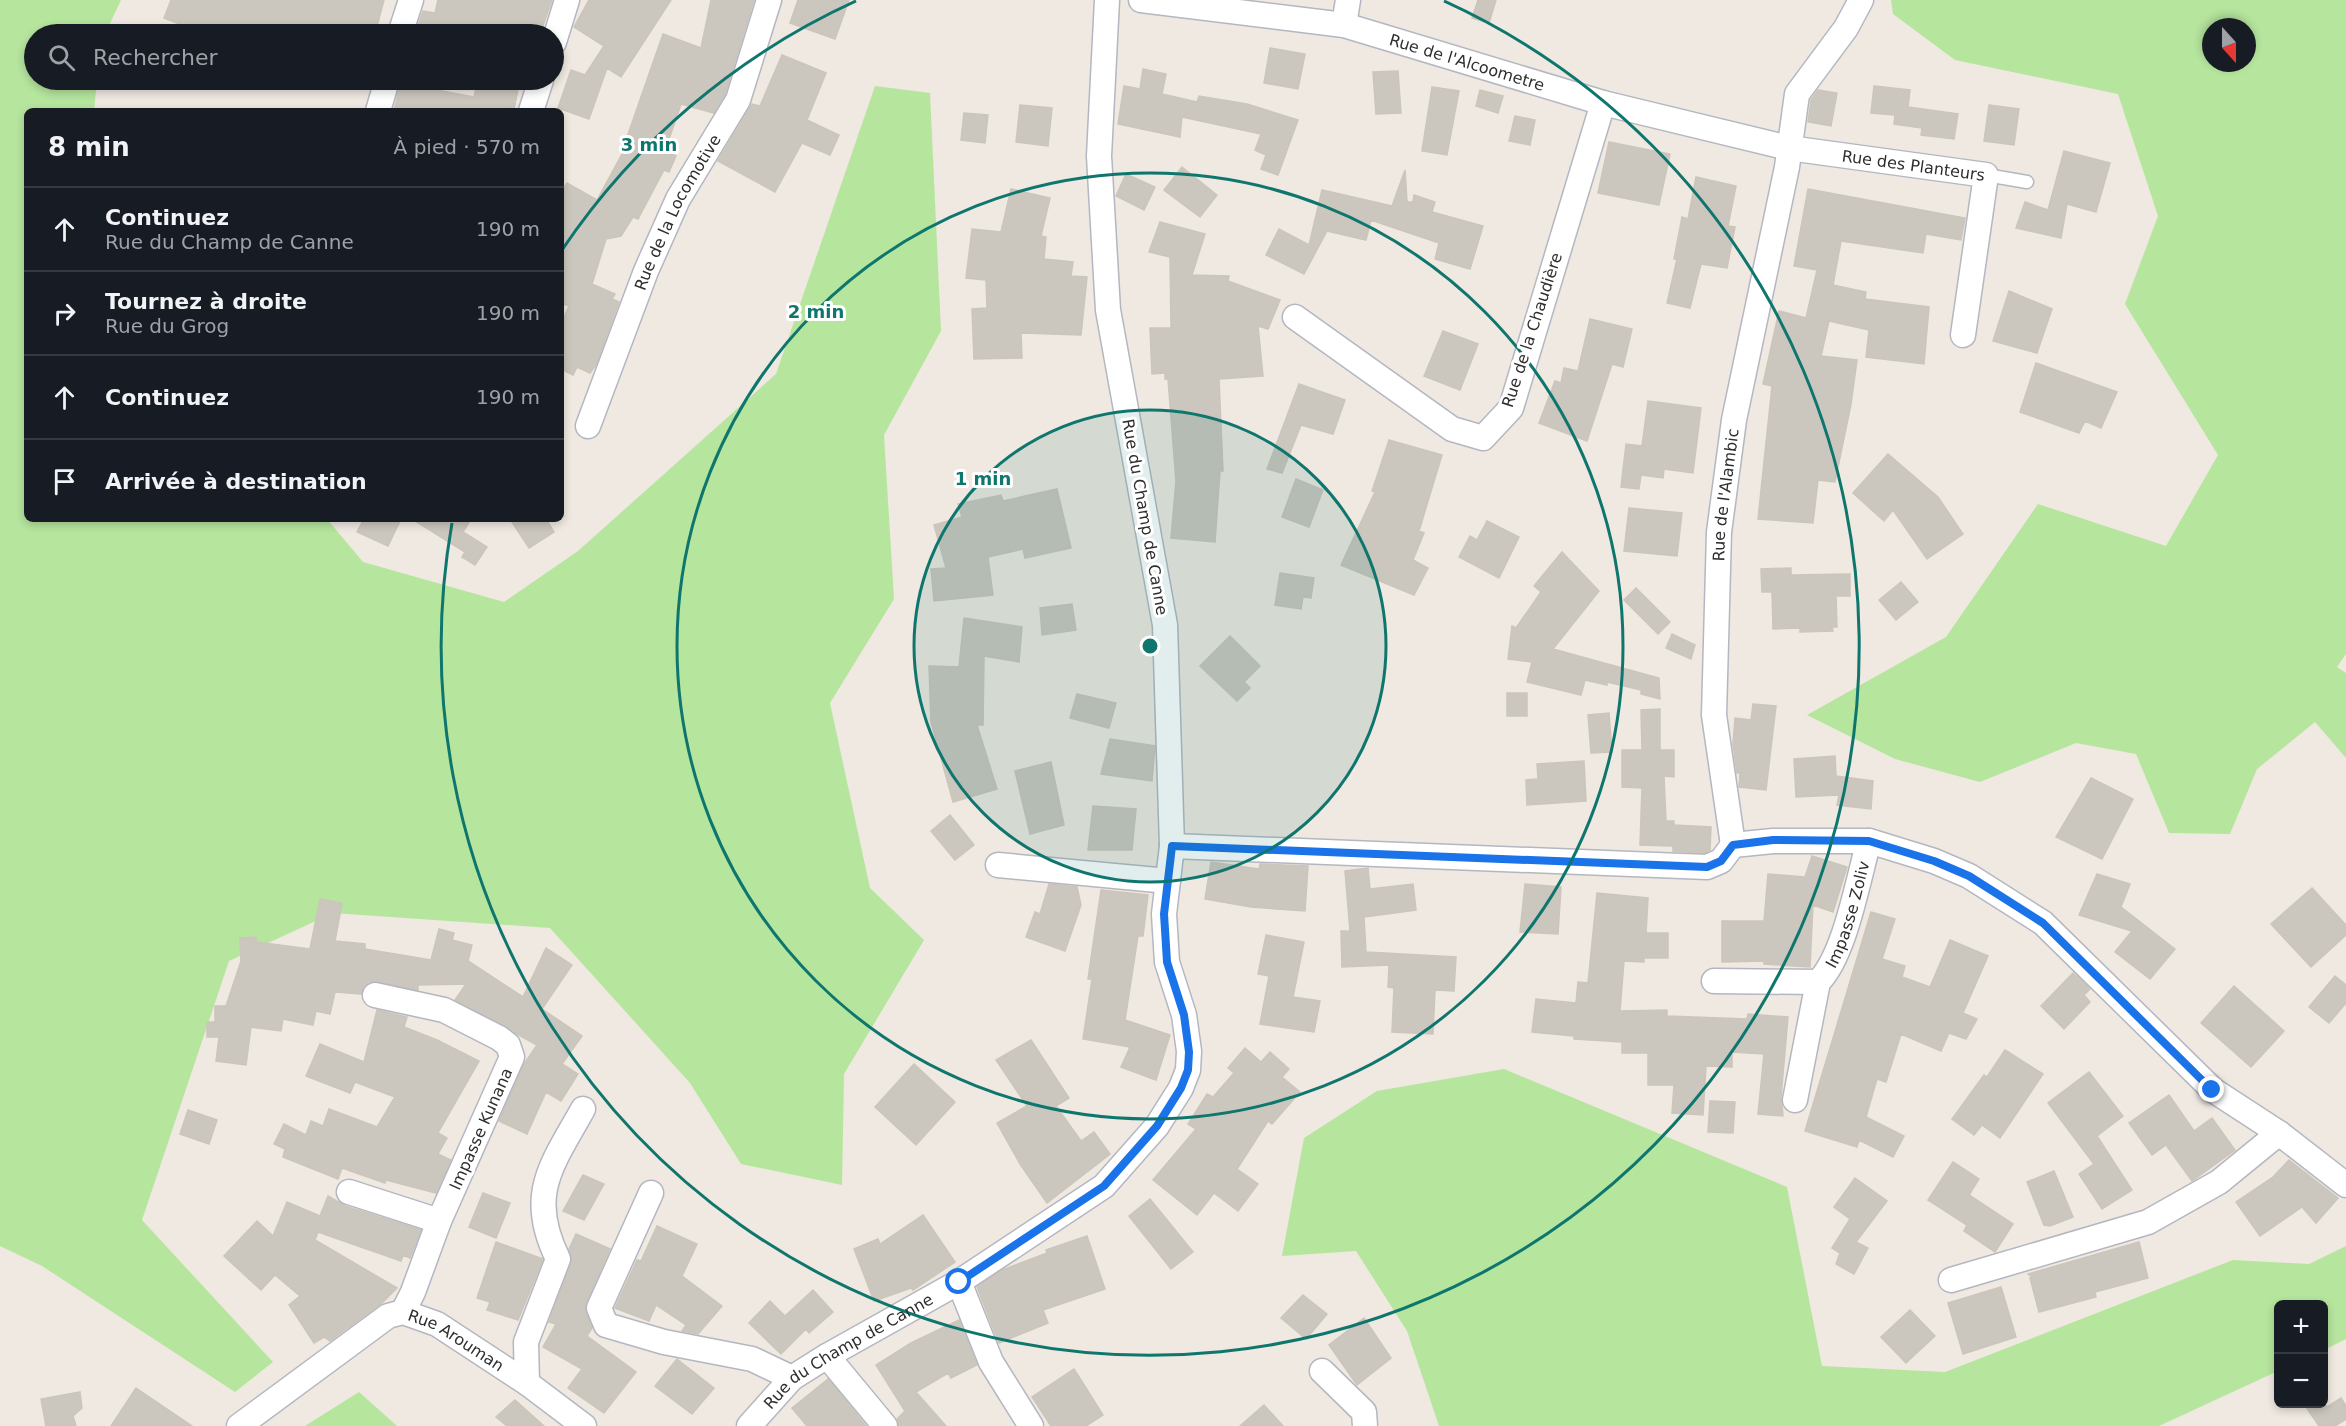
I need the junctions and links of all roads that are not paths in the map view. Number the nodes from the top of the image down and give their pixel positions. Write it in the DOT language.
graph roads {
  1 [pos="411,0"];
  2 [pos="567,0"];
  3 [pos="769,0"];
  4 [pos="1107,0"];
  5 [pos="1141,0"];
  6 [pos="1348,0"];
  7 [pos="1861,0"];
  8 [pos="403,24"];
  9 [pos="560,24"];
  10 [pos="1344,26"];
  11 [pos="384,90"];
  12 [pos="538,90"];
  13 [pos="1603,104"];
  14 [pos="379,108"];
  15 [pos="532,108"];
  16 [pos="1789,148"];
  17 [pos="1986,175"];
  18 [pos="2027,182"];
  19 [pos="1295,317"];
  20 [pos="1963,335"];
  21 [pos="588,426"];
  22 [pos="1869,841"];
  23 [pos="1733,845"];
  24 [pos="1172,846"];
  25 [pos="998,865"];
  26 [pos="1168,881"];
  27 [pos="1714,981"];
  28 [pos="1818,982"];
  29 [pos="375,995"];
  30 [pos="1795,1100"];
  31 [pos="583,1108"];
  32 [pos="2279,1133"];
  33 [pos="2346,1185"];
  34 [pos="349,1192"];
  35 [pos="651,1193"];
  36 [pos="440,1221"];
  37 [pos="1951,1280"];
  38 [pos="959,1282"];
  39 [pos="402,1312"];
  40 [pos="827,1356"];
  41 [pos="1322,1371"];
  42 [pos="792,1378"];
  43 [pos="527,1383"];
  44 [pos="239,1426"];
  45 [pos="584,1426"];
  46 [pos="749,1426"];
  47 [pos="885,1426"];
  48 [pos="1031,1426"];
  49 [pos="1365,1426"];
  1 -- 8 [label="street"];
  2 -- 9 [label="street"];
  3 -- 21 [label="street, Rue de la Locomotive"];
  4 -- 24 [label="street, Rue du Champ de Canne"];
  5 -- 10 [label="street, Rue de l'Alcoometre"];
  6 -- 10 [label="street"];
  7 -- 16 [label="street, Rue de l'Alambic"];
  10 -- 13 [label="street, Rue de l'Alcoometre"];
  11 -- 14 [label="street"];
  12 -- 15 [label="street"];
  13 -- 16 [label="street, Rue de l'Alcoometre"];
  13 -- 19 [label="street, Rue de la Chaudière"];
  16 -- 17 [label="street, Rue des Planteurs"];
  16 -- 23 [label="street, Rue de l'Alambic"];
  17 -- 18 [label="lane"];
  17 -- 20 [label="street, Rue des Planteurs"];
  22 -- 23 [label="street"];
  22 -- 28 [label="street, Impasse Zoliv"];
  22 -- 32 [label="street"];
  23 -- 24 [label="street"];
  24 -- 26 [label="street, Rue du Champ de Canne"];
  25 -- 26 [label="street"];
  26 -- 38 [label="street, Rue du Champ de Canne"];
  27 -- 28 [label="street, Impasse Zoliv"];
  28 -- 30 [label="street, Impasse Zoliv"];
  29 -- 36 [label="street, Impasse Kunana"];
  31 -- 43 [label="street"];
  32 -- 33 [label="street"];
  32 -- 37 [label="street"];
  34 -- 36 [label="street"];
  35 -- 42 [label="street"];
  36 -- 39 [label="street, Impasse Kunana"];
  38 -- 40 [label="street, Rue du Champ de Canne"];
  38 -- 48 [label="street"];
  39 -- 43 [label="street, Rue Arouman"];
  39 -- 44 [label="street, Rue Arouman"];
  40 -- 42 [label="street, Rue du Champ de Canne"];
  40 -- 47 [label="street"];
  41 -- 49 [label="street"];
  42 -- 46 [label="street, Rue du Champ de Canne"];
  43 -- 45 [label="street, Rue Arouman"];
}
